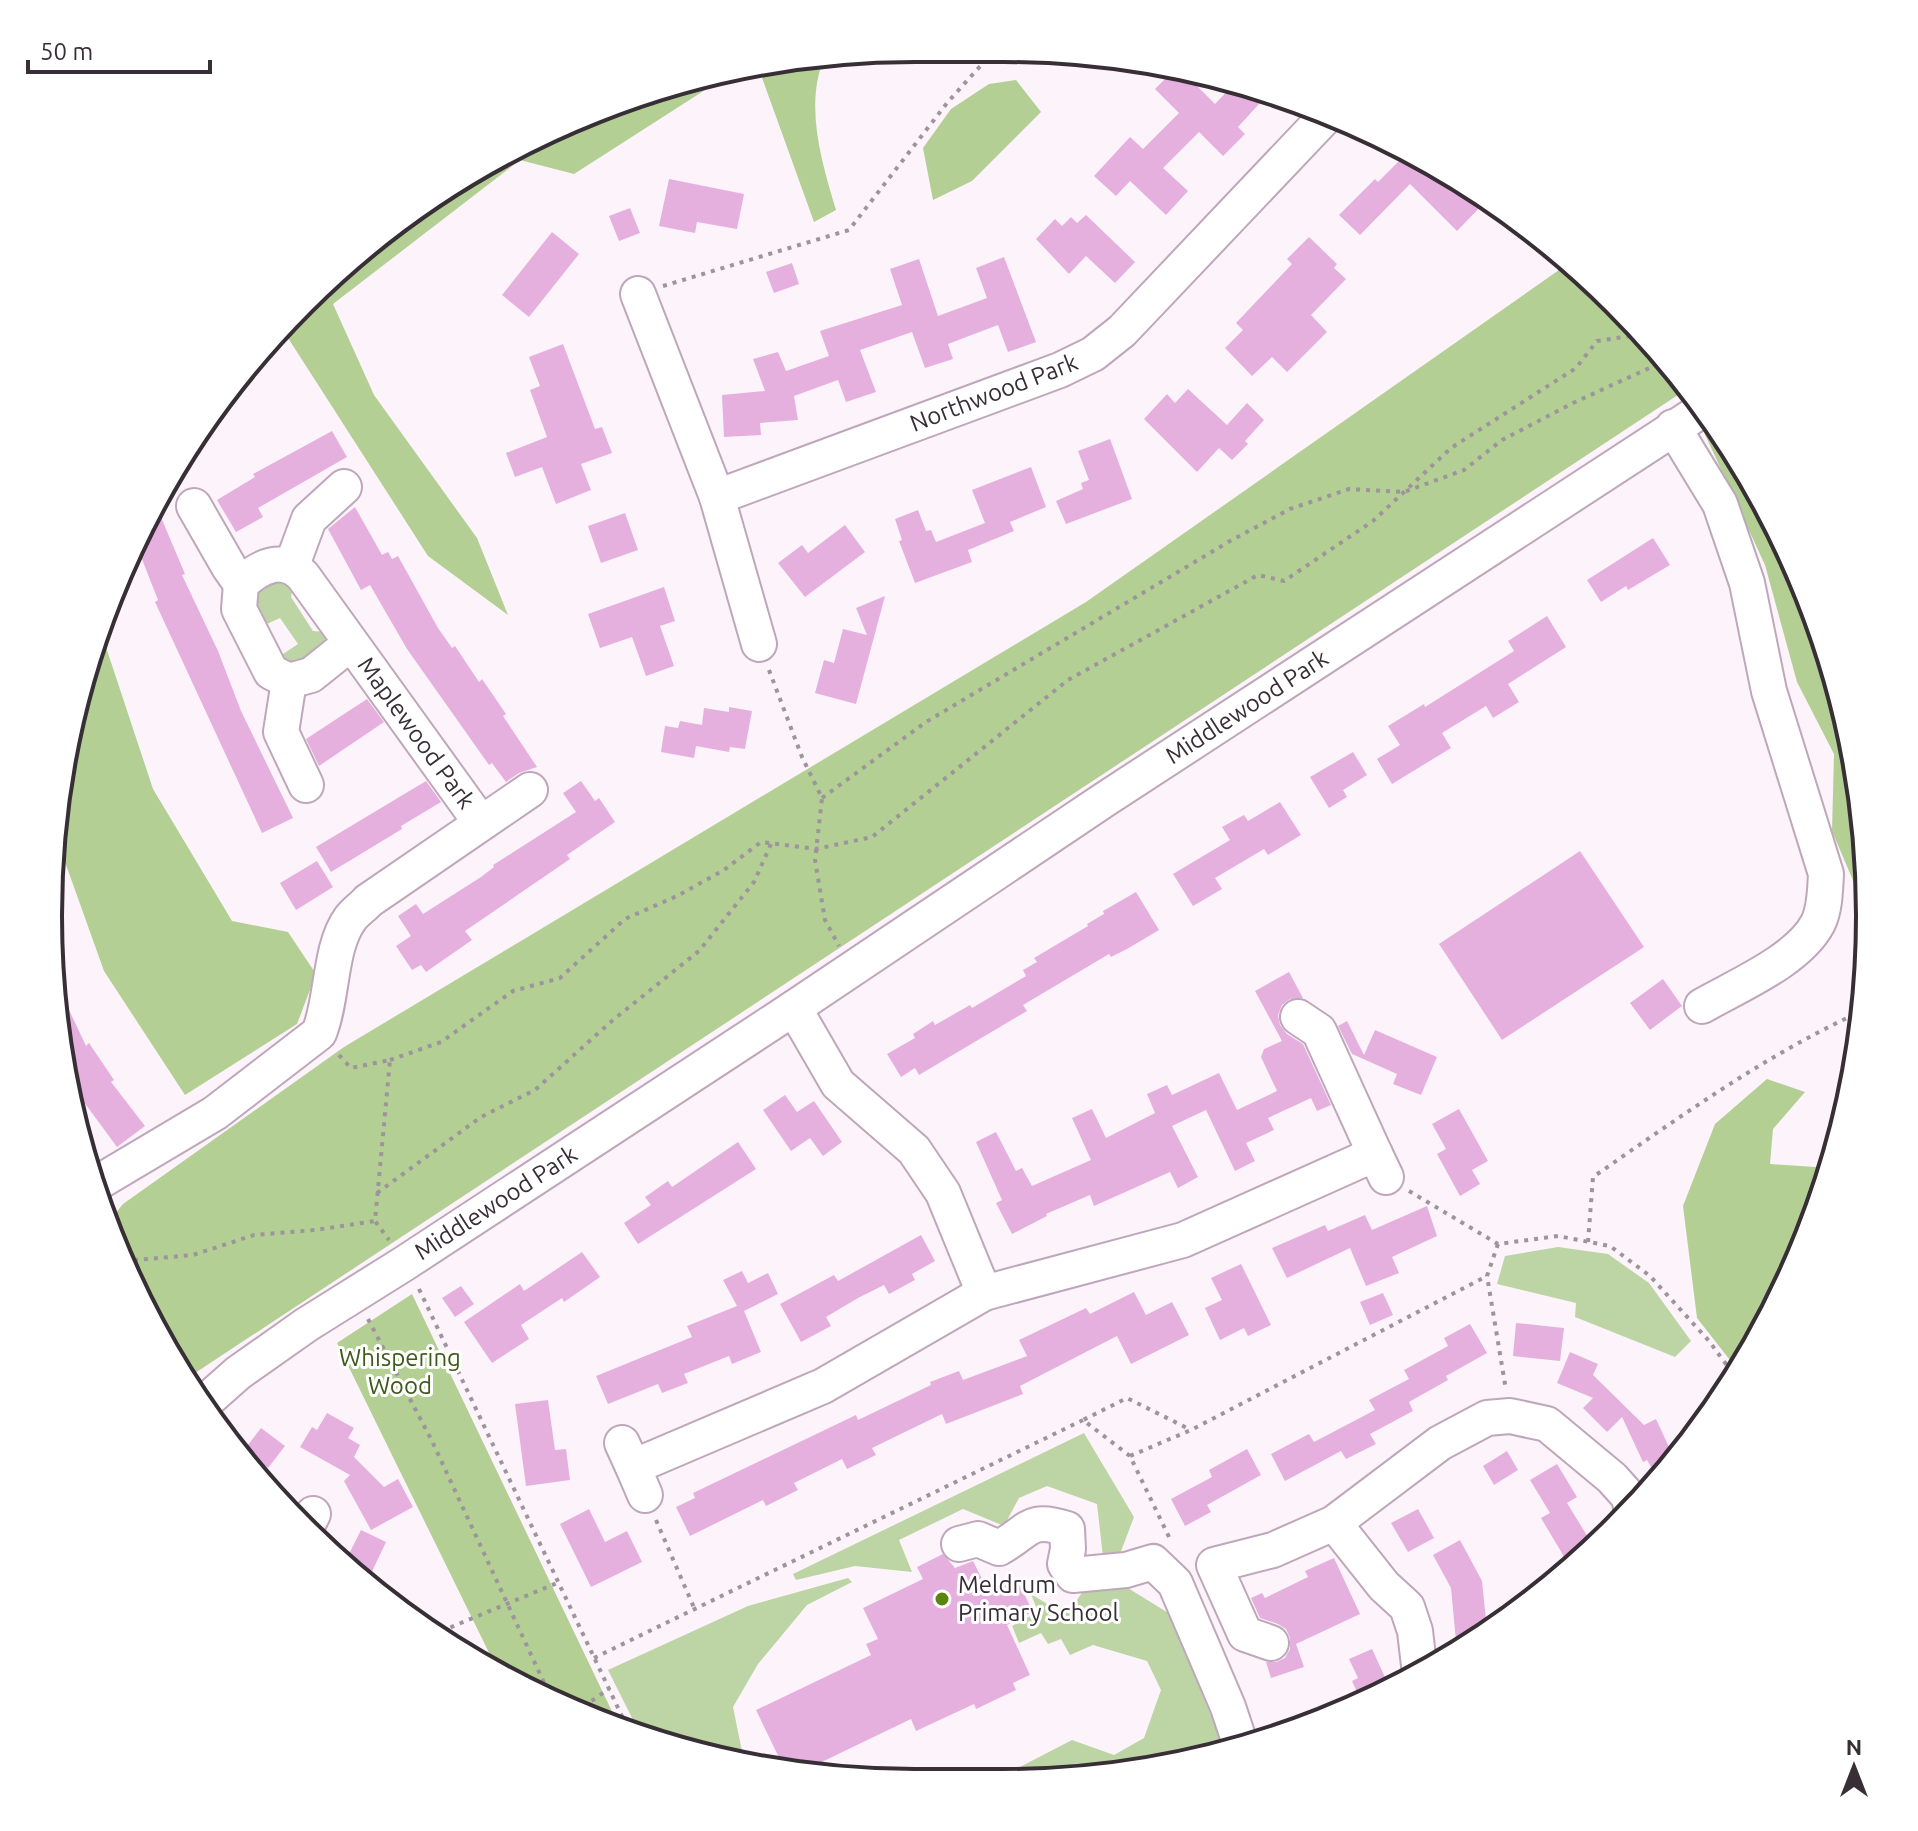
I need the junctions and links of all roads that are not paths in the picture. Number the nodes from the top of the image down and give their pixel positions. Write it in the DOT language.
graph roads {
  1 [pos="1319,123"];
  2 [pos="638,294"];
  3 [pos="1693,415"];
  4 [pos="1673,427"];
  5 [pos="344,487"];
  6 [pos="717,497"];
  7 [pos="194,506"];
  8 [pos="292,565"];
  9 [pos="241,584"];
  10 [pos="351,643"];
  11 [pos="759,644"];
  12 [pos="289,681"];
  13 [pos="306,785"];
  14 [pos="530,790"];
  15 [pos="481,823"];
  16 [pos="1702,1006"];
  17 [pos="794,1008"];
  18 [pos="1298,1017"];
  19 [pos="103,1175"];
  20 [pos="984,1293"];
  21 [pos="211,1397"];
  22 [pos="633,1468"];
  23 [pos="1628,1496"];
  24 [pos="1334,1523"];
  25 [pos="959,1544"];
  26 [pos="1271,1643"];
  27 [pos="1418,1661"];
  28 [pos="1238,1736"];
  1 -- 6 [label="street, Northwood Park"];
  2 -- 6 [label="street"];
  3 -- 4 [label="street, Middlewood Park"];
  4 -- 16 [label="street"];
  4 -- 17 [label="street, Middlewood Park"];
  5 -- 8 [label="street"];
  6 -- 11 [label="street"];
  7 -- 9 [label="street"];
  8 -- 9 [label="street"];
  8 -- 10 [label="street, Maplewood Park"];
  9 -- 12 [label="street"];
  10 -- 12 [label="street, Maplewood Park"];
  10 -- 15 [label="street, Maplewood Park"];
  12 -- 13 [label="street"];
  14 -- 15 [label="street, Maplewood Park"];
  15 -- 19 [label="street, Maplewood Park"];
  17 -- 20 [label="street"];
  17 -- 21 [label="street, Middlewood Park"];
  18 -- 20 [label="street"];
  20 -- 22 [label="street"];
  23 -- 24 [label="street"];
  24 -- 26 [label="street"];
  24 -- 27 [label="street"];
  25 -- 28 [label="street"];
}
